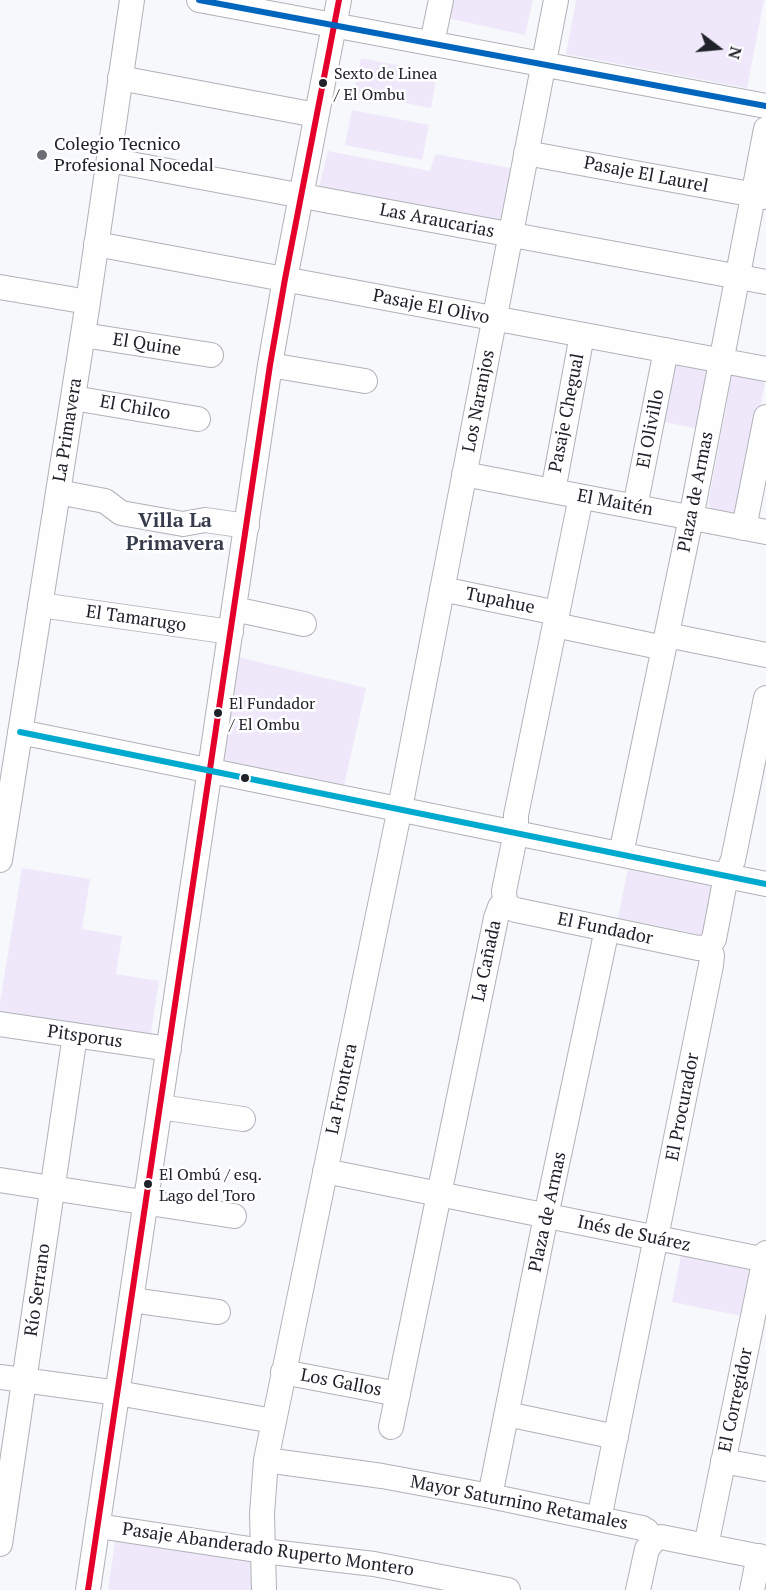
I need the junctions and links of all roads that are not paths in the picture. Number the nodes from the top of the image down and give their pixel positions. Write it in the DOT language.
graph roads {
  1 [pos="132,0"];
  2 [pos="199,0"];
  3 [pos="339,0"];
  4 [pos="441,0"];
  5 [pos="556,0"];
  6 [pos="241,4"];
  7 [pos="334,25"];
  8 [pos="432,43"];
  9 [pos="543,64"];
  10 [pos="120,78"];
  11 [pos="766,106"];
  12 [pos="316,115"];
  13 [pos="766,129"];
  14 [pos="526,153"];
  15 [pos="109,160"];
  16 [pos="301,196"];
  17 [pos="760,196"];
  18 [pos="511,235"];
  19 [pos="96,244"];
  20 [pos="737,277"];
  21 [pos="285,279"];
  22 [pos="766,282"];
  23 [pos="0,287"];
  24 [pos="88,302"];
  25 [pos="494,318"];
  26 [pos="83,335"];
  27 [pos="582,335"];
  28 [pos="666,351"];
  29 [pos="211,355"];
  30 [pos="721,361"];
  31 [pos="270,365"];
  32 [pos="766,369"];
  33 [pos="365,381"];
  34 [pos="73,398"];
  35 [pos="766,417"];
  36 [pos="198,419"];
  37 [pos="464,474"];
  38 [pos="553,491"];
  39 [pos="58,492"];
  40 [pos="581,497"];
  41 [pos="635,507"];
  42 [pos="691,518"];
  43 [pos="247,526"];
  44 [pos="755,530"];
  45 [pos="442,589"];
  46 [pos="40,605"];
  47 [pos="556,619"];
  48 [pos="233,621"];
  49 [pos="304,624"];
  50 [pos="665,641"];
  51 [pos="766,655"];
  52 [pos="766,698"];
  53 [pos="20,732"];
  54 [pos="211,769"];
  55 [pos="400,808"];
  56 [pos="516,832"];
  57 [pos="621,854"];
  58 [pos="0,860"];
  59 [pos="726,876"];
  60 [pos="766,884"];
  61 [pos="505,902"];
  62 [pos="607,929"];
  63 [pos="708,947"];
  64 [pos="0,1024"];
  65 [pos="75,1035"];
  66 [pos="169,1049"];
  67 [pos="160,1107"];
  68 [pos="243,1119"];
  69 [pos="325,1171"];
  70 [pos="0,1180"];
  71 [pos="52,1189"];
  72 [pos="439,1194"];
  73 [pos="146,1203"];
  74 [pos="234,1216"];
  75 [pos="546,1216"];
  76 [pos="656,1238"];
  77 [pos="766,1258"];
  78 [pos="131,1300"];
  79 [pos="218,1312"];
  80 [pos="284,1372"];
  81 [pos="0,1377"];
  82 [pos="24,1380"];
  83 [pos="118,1394"];
  84 [pos="398,1395"];
  85 [pos="507,1414"];
  86 [pos="273,1421"];
  87 [pos="391,1427"];
  88 [pos="616,1437"];
  89 [pos="266,1460"];
  90 [pos="723,1461"];
  91 [pos="766,1469"];
  92 [pos="490,1496"];
  93 [pos="599,1519"];
  94 [pos="98,1526"];
  95 [pos="654,1539"];
  96 [pos="0,1544"];
  97 [pos="706,1546"];
  98 [pos="263,1551"];
  99 [pos="762,1557"];
  100 [pos="88,1590"];
  101 [pos="264,1590"];
  102 [pos="508,1590"];
  103 [pos="638,1590"];
  104 [pos="752,1590"];
  1 -- 10 [label="street, La Primavera"];
  2 -- 6 [label="street"];
  3 -- 7 [label="street"];
  4 -- 8 [label="street"];
  5 -- 9 [label="street, Los Naranjos"];
  6 -- 7 [label="street"];
  7 -- 8 [label="street"];
  7 -- 12 [label="street"];
  8 -- 9 [label="street"];
  9 -- 11 [label="street"];
  9 -- 14 [label="street, Los Naranjos"];
  10 -- 12 [label="street"];
  10 -- 15 [label="street, La Primavera"];
  12 -- 16 [label="street"];
  13 -- 17 [label="street, Plaza de Armas"];
  14 -- 17 [label="street, Pasaje El Laurel"];
  14 -- 18 [label="street, Los Naranjos"];
  15 -- 16 [label="street, Las Araucarias"];
  15 -- 19 [label="street, La Primavera"];
  16 -- 18 [label="street, Las Araucarias"];
  16 -- 21 [label="street"];
  17 -- 20 [label="street, Plaza de Armas"];
  18 -- 20 [label="street, Las Araucarias"];
  18 -- 25 [label="street, Los Naranjos"];
  19 -- 21 [label="street, Pasaje El Olivo"];
  19 -- 24 [label="street, La Primavera"];
  20 -- 22 [label="street, Las Araucarias"];
  20 -- 30 [label="street, Plaza de Armas"];
  21 -- 25 [label="street, Pasaje El Olivo"];
  21 -- 31 [label="street"];
  23 -- 24 [label="street"];
  24 -- 26 [label="street, La Primavera"];
  25 -- 27 [label="street, Pasaje El Olivo"];
  25 -- 37 [label="street, Los Naranjos"];
  26 -- 29 [label="street, El Quine"];
  26 -- 34 [label="street, La Primavera"];
  27 -- 28 [label="street, Pasaje El Olivo"];
  27 -- 38 [label="street, Pasaje Chegual"];
  28 -- 30 [label="street, Pasaje El Olivo"];
  28 -- 41 [label="street, El Olivillo"];
  30 -- 32 [label="street, Pasaje El Olivo"];
  30 -- 42 [label="street, Plaza de Armas"];
  31 -- 33 [label="street"];
  31 -- 43 [label="street"];
  34 -- 36 [label="street, El Chilco"];
  34 -- 39 [label="street, La Primavera"];
  35 -- 44 [label="street"];
  37 -- 38 [label="street, El Maitén"];
  37 -- 45 [label="street, Los Naranjos"];
  38 -- 40 [label="street, El Maitén"];
  39 -- 43 [label="street"];
  39 -- 46 [label="street, La Primavera"];
  40 -- 41 [label="street, El Maitén"];
  40 -- 47 [label="street, La Cañada"];
  41 -- 42 [label="street, El Maitén"];
  42 -- 44 [label="street, El Maitén"];
  42 -- 50 [label="street, Plaza de Armas"];
  43 -- 48 [label="street"];
  45 -- 47 [label="street, Tupahue"];
  45 -- 55 [label="street, La Frontera"];
  46 -- 48 [label="street, El Tamarugo"];
  46 -- 53 [label="street, La Primavera"];
  47 -- 50 [label="street, Tupahue"];
  47 -- 56 [label="street, La Cañada"];
  48 -- 49 [label="street, El Tamarugo"];
  48 -- 54 [label="street"];
  50 -- 51 [label="street, Tupahue"];
  50 -- 57 [label="street, Plaza de Armas"];
  52 -- 59 [label="street, El Procurador"];
  53 -- 54 [label="street"];
  53 -- 58 [label="street, La Primavera"];
  54 -- 55 [label="street"];
  54 -- 66 [label="street"];
  55 -- 56 [label="street"];
  55 -- 69 [label="street, La Frontera"];
  56 -- 57 [label="street"];
  56 -- 61 [label="street, La Cañada"];
  57 -- 59 [label="street"];
  59 -- 60 [label="street"];
  59 -- 63 [label="street, El Procurador"];
  61 -- 62 [label="street, El Fundador"];
  61 -- 72 [label="street, La Cañada"];
  62 -- 63 [label="street, El Fundador"];
  62 -- 75 [label="street, Plaza de Armas"];
  63 -- 76 [label="street, El Procurador"];
  64 -- 65 [label="street, Pitsporus"];
  65 -- 66 [label="street, Pitsporus"];
  65 -- 71 [label="street, Río Serrano"];
  66 -- 67 [label="street"];
  67 -- 68 [label="street"];
  67 -- 73 [label="street"];
  69 -- 72 [label="street, Inés de Suárez"];
  69 -- 80 [label="street, La Frontera"];
  70 -- 71 [label="street"];
  71 -- 73 [label="street"];
  71 -- 82 [label="street, Río Serrano"];
  72 -- 75 [label="street, Inés de Suárez"];
  72 -- 84 [label="street, La Cañada"];
  73 -- 74 [label="street"];
  73 -- 78 [label="street"];
  75 -- 76 [label="street, Inés de Suárez"];
  75 -- 85 [label="street, Plaza de Armas"];
  76 -- 77 [label="street, Inés de Suárez"];
  76 -- 88 [label="street, El Procurador"];
  77 -- 90 [label="street, El Corregidor"];
  78 -- 79 [label="street"];
  78 -- 83 [label="street"];
  80 -- 84 [label="street, Los Gallos"];
  80 -- 86 [label="street, La Frontera"];
  81 -- 82 [label="street"];
  82 -- 83 [label="street"];
  82 -- 96 [label="street, Río Serrano"];
  83 -- 86 [label="street"];
  83 -- 94 [label="street"];
  84 -- 87 [label="street, La Cañada"];
  85 -- 88 [label="street"];
  85 -- 92 [label="street, Plaza de Armas"];
  86 -- 89 [label="street, La Frontera"];
  88 -- 93 [label="street, El Procurador"];
  89 -- 92 [label="street, Mayor Saturnino Retamales"];
  89 -- 98 [label="street, La Frontera"];
  90 -- 91 [label="street"];
  90 -- 97 [label="street, El Corregidor"];
  92 -- 93 [label="street, Mayor Saturnino Retamales"];
  93 -- 95 [label="street, Mayor Saturnino Retamales"];
  94 -- 98 [label="street, Pasaje Abanderado Ruperto Montero"];
  94 -- 100 [label="street"];
  95 -- 97 [label="street, Mayor Saturnino Retamales"];
  95 -- 103 [label="street"];
  97 -- 99 [label="street, Mayor Saturnino Retamales"];
  98 -- 101 [label="street, La Frontera"];
  98 -- 102 [label="street, Pasaje Abanderado Ruperto Montero"];
  99 -- 104 [label="street"];
}
